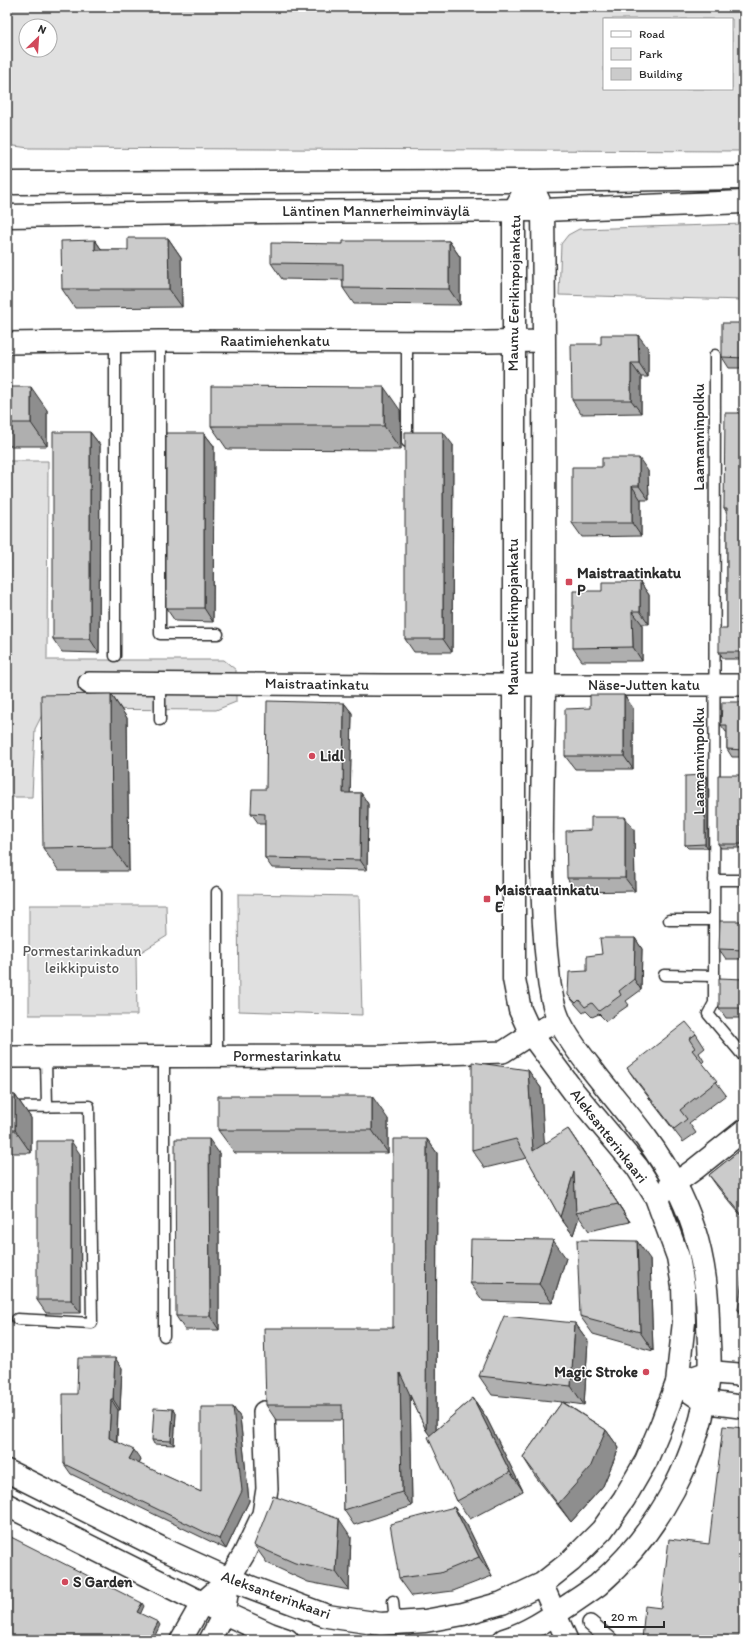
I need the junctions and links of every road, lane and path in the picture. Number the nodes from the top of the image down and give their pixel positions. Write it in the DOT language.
graph roads {
  1 [pos="744,178"];
  2 [pos="530,181"];
  3 [pos="7,183"];
  4 [pos="744,202"];
  5 [pos="543,210"];
  6 [pos="514,211"];
  7 [pos="7,216"];
  8 [pos="160,341"];
  9 [pos="544,341"];
  10 [pos="115,342"];
  11 [pos="407,342"];
  12 [pos="513,342"];
  13 [pos="7,343"];
  14 [pos="715,355"];
  15 [pos="407,442"];
  16 [pos="218,634"];
  17 [pos="115,656"];
  18 [pos="89,683"];
  19 [pos="160,683"];
  20 [pos="513,685"];
  21 [pos="544,685"];
  22 [pos="714,685"];
  23 [pos="744,685"];
  24 [pos="160,720"];
  25 [pos="714,880"];
  26 [pos="744,880"];
  27 [pos="217,892"];
  28 [pos="669,920"];
  29 [pos="714,920"];
  30 [pos="664,975"];
  31 [pos="714,976"];
  32 [pos="559,1021"];
  33 [pos="531,1034"];
  34 [pos="164,1056"];
  35 [pos="217,1056"];
  36 [pos="7,1057"];
  37 [pos="744,1057"];
  38 [pos="46,1058"];
  39 [pos="7,1107"];
  40 [pos="46,1107"];
  41 [pos="744,1130"];
  42 [pos="675,1184"];
  43 [pos="656,1197"];
  44 [pos="17,1319"];
  45 [pos="164,1336"];
  46 [pos="710,1372"];
  47 [pos="744,1375"];
  48 [pos="677,1383"];
  49 [pos="704,1402"];
  50 [pos="744,1407"];
  51 [pos="264,1412"];
  52 [pos="7,1472"];
  53 [pos="7,1505"];
  54 [pos="229,1579"];
  55 [pos="542,1584"];
  56 [pos="393,1601"];
  57 [pos="202,1603"];
  58 [pos="224,1613"];
  59 [pos="556,1614"];
  60 [pos="395,1623"];
  61 [pos="590,1623"];
  62 [pos="181,1640"];
  63 [pos="210,1640"];
  64 [pos="287,1640"];
  65 [pos="504,1640"];
  66 [pos="567,1640"];
  67 [pos="610,1640"];
  1 -- 2 [label="street, Läntinen Mannerheiminväylä"];
  2 -- 3 [label="street, Läntinen Mannerheiminväylä"];
  2 -- 5 [label="street, Maunu Eerikinpojankatu"];
  2 -- 6 [label="street, Maunu Eerikinpojankatu"];
  4 -- 5 [label="street, Läntinen Mannerheiminväylä"];
  5 -- 6 [label="street, Läntinen Mannerheiminväylä"];
  5 -- 9 [label="street, Maunu Eerikinpojankatu"];
  6 -- 7 [label="street, Läntinen Mannerheiminväylä"];
  6 -- 12 [label="street, Maunu Eerikinpojankatu"];
  8 -- 10 [label="street, Raatimiehenkatu"];
  8 -- 11 [label="street, Raatimiehenkatu"];
  8 -- 16 [label="lane"];
  9 -- 12 [label="street, Raatimiehenkatu"];
  9 -- 21 [label="street, Maunu Eerikinpojankatu"];
  10 -- 13 [label="street, Raatimiehenkatu"];
  10 -- 17 [label="lane"];
  11 -- 12 [label="street, Raatimiehenkatu"];
  11 -- 15 [label="lane"];
  12 -- 20 [label="street, Maunu Eerikinpojankatu"];
  14 -- 22 [label="lane, Laamanninpolku"];
  18 -- 19 [label="street, Maistraatinkatu"];
  19 -- 20 [label="street, Maistraatinkatu"];
  19 -- 24 [label="lane"];
  20 -- 21 [label="street, Maistraatinkatu"];
  20 -- 33 [label="street, Maunu Eerikinpojankatu"];
  21 -- 22 [label="street, Näse-Jutten katu"];
  21 -- 32 [label="street, Maunu Eerikinpojankatu"];
  22 -- 23 [label="street, Näse-Jutten katu"];
  22 -- 25 [label="lane, Laamanninpolku"];
  25 -- 26 [label="lane"];
  25 -- 29 [label="lane, Laamanninpolku"];
  27 -- 35 [label="lane"];
  28 -- 29 [label="lane"];
  29 -- 31 [label="lane, Laamanninpolku"];
  30 -- 31 [label="lane"];
  31 -- 37 [label="lane, Laamanninpolku"];
  32 -- 33 [label="street, Pormestarinkatu"];
  32 -- 42 [label="street, Aleksanterinkaari"];
  33 -- 35 [label="street, Pormestarinkatu"];
  33 -- 43 [label="street, Aleksanterinkaari"];
  34 -- 35 [label="street, Pormestarinkatu"];
  34 -- 38 [label="street, Pormestarinkatu"];
  34 -- 45 [label="lane"];
  36 -- 38 [label="street, Pormestarinkatu"];
  38 -- 40 [label="lane"];
  39 -- 40 [label="lane"];
  40 -- 44 [label="lane"];
  41 -- 42 [label="street"];
  42 -- 43 [label="street"];
  42 -- 46 [label="street, Aleksanterinkaari"];
  43 -- 48 [label="street, Aleksanterinkaari"];
  46 -- 47 [label="street"];
  46 -- 48 [label="street"];
  46 -- 49 [label="street, Aleksanterinkaari"];
  48 -- 49 [label="street"];
  48 -- 55 [label="street, Aleksanterinkaari"];
  49 -- 50 [label="street"];
  49 -- 59 [label="street, Aleksanterinkaari"];
  51 -- 54 [label="street"];
  52 -- 54 [label="street, Aleksanterinkaari"];
  53 -- 57 [label="street"];
  54 -- 57 [label="street"];
  54 -- 58 [label="street"];
  54 -- 60 [label="street, Aleksanterinkaari"];
  55 -- 59 [label="street"];
  55 -- 60 [label="street, Aleksanterinkaari"];
  56 -- 60 [label="lane"];
  57 -- 58 [label="street"];
  57 -- 62 [label="street"];
  58 -- 63 [label="street"];
  58 -- 64 [label="street"];
  59 -- 65 [label="street, Aleksanterinkaari"];
  59 -- 66 [label="street"];
  61 -- 67 [label="street"];
}
